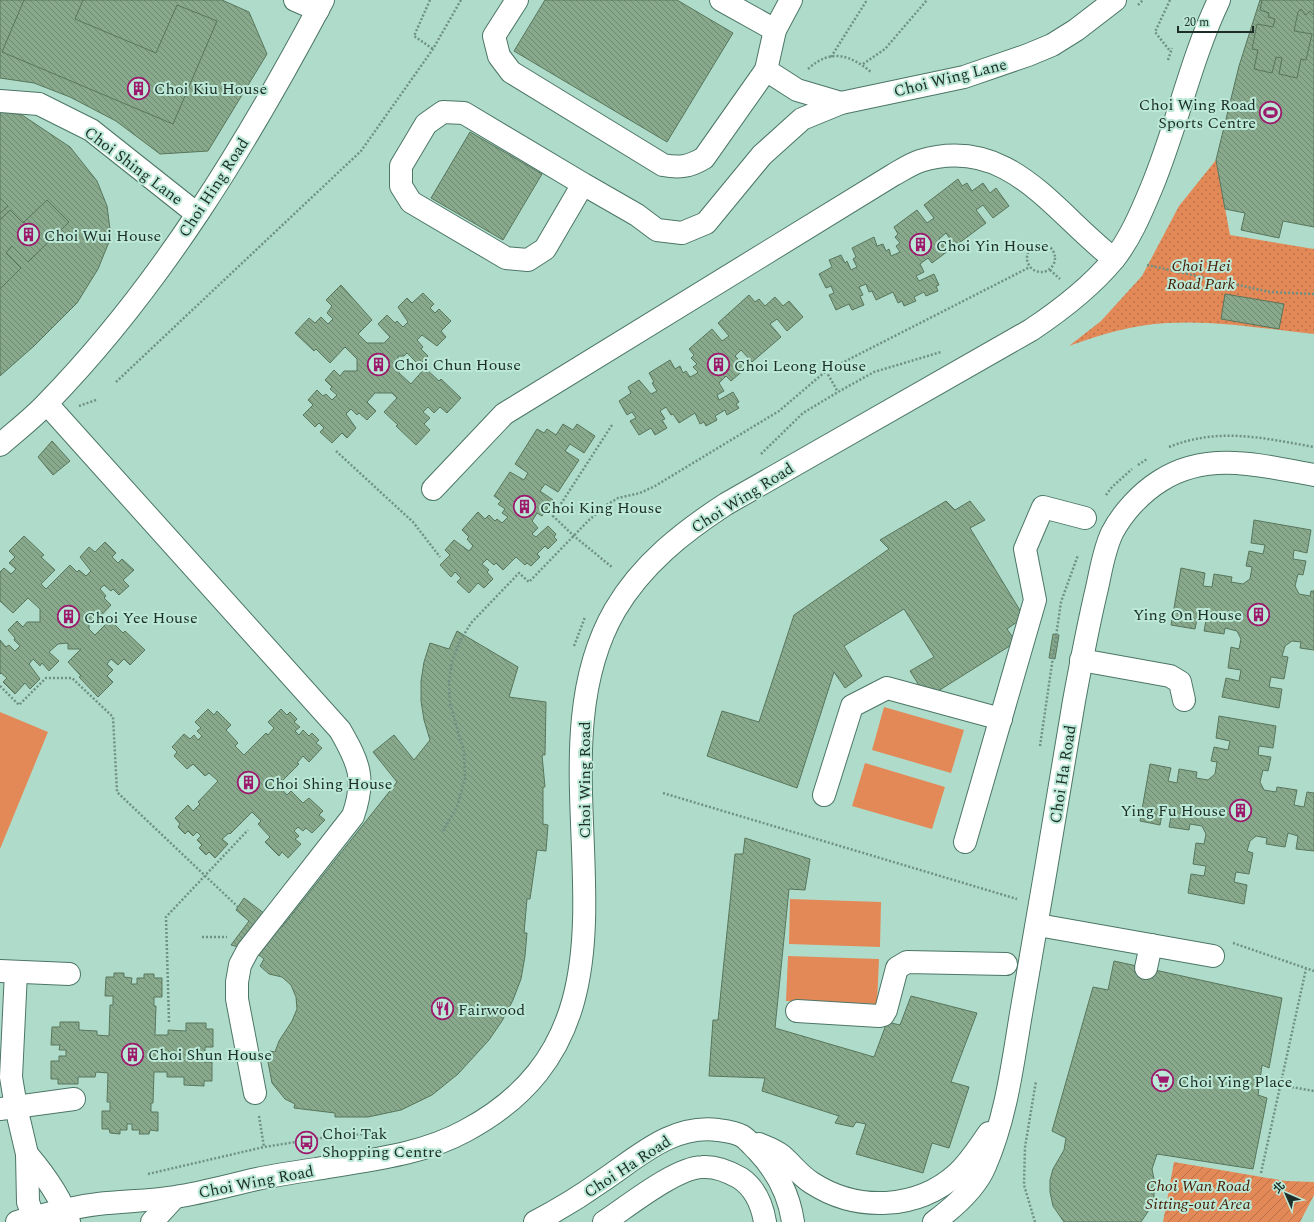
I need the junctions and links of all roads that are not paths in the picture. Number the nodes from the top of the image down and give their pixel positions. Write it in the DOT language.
graph roads {
  1 [pos="294,0"];
  2 [pos="517,0"];
  3 [pos="721,0"];
  4 [pos="791,0"];
  5 [pos="1115,0"];
  6 [pos="1219,0"];
  7 [pos="320,5"];
  8 [pos="775,30"];
  9 [pos="766,70"];
  10 [pos="0,101"];
  11 [pos="841,103"];
  12 [pos="583,184"];
  13 [pos="197,214"];
  14 [pos="1114,259"];
  15 [pos="47,404"];
  16 [pos="0,445"];
  17 [pos="1314,475"];
  18 [pos="433,489"];
  19 [pos="1085,518"];
  20 [pos="1081,660"];
  21 [pos="1184,700"];
  22 [pos="1001,719"];
  23 [pos="824,795"];
  24 [pos="965,842"];
  25 [pos="1038,925"];
  26 [pos="1151,945"];
  27 [pos="1213,956"];
  28 [pos="1006,964"];
  29 [pos="1146,968"];
  30 [pos="8,972"];
  31 [pos="69,974"];
  32 [pos="797,1011"];
  33 [pos="255,1093"];
  34 [pos="74,1099"];
  35 [pos="8,1108"];
  36 [pos="1004,1108"];
  37 [pos="742,1136"];
  38 [pos="27,1154"];
  39 [pos="174,1198"];
  40 [pos="67,1216"];
  41 [pos="28,1221"];
  42 [pos="152,1222"];
  43 [pos="535,1222"];
  44 [pos="604,1222"];
  45 [pos="764,1222"];
  46 [pos="794,1222"];
  47 [pos="934,1222"];
  1 -- 7 [label="street"];
  2 -- 9 [label="street"];
  3 -- 8 [label="street"];
  4 -- 8 [label="street"];
  5 -- 11 [label="street, Choi Wing Lane"];
  6 -- 14 [label="street, Choi Wing Road"];
  7 -- 13 [label="street, Choi Hing Road"];
  8 -- 9 [label="street"];
  9 -- 11 [label="street"];
  10 -- 13 [label="street, Choi Shing Lane"];
  11 -- 12 [label="street, Choi Wing Lane"];
  12 -- 12 [label="street, Choi Wing Lane"];
  13 -- 15 [label="street, Choi Hing Road"];
  14 -- 18 [label="street"];
  14 -- 39 [label="street, Choi Wing Road"];
  15 -- 16 [label="street, Choi Hing Road"];
  15 -- 33 [label="street"];
  17 -- 20 [label="street, Choi Ha Road"];
  19 -- 22 [label="street"];
  20 -- 21 [label="street"];
  20 -- 25 [label="street, Choi Ha Road"];
  22 -- 23 [label="street"];
  22 -- 24 [label="street"];
  25 -- 26 [label="street"];
  25 -- 36 [label="street, Choi Ha Road"];
  26 -- 27 [label="street"];
  26 -- 29 [label="street"];
  28 -- 32 [label="street"];
  30 -- 31 [label="street"];
  30 -- 35 [label="street"];
  34 -- 35 [label="street"];
  35 -- 38 [label="street"];
  36 -- 37 [label="street"];
  36 -- 47 [label="street, Choi Ha Road"];
  37 -- 43 [label="street, Choi Ha Road"];
  37 -- 46 [label="street, Choi Ha Road"];
  38 -- 40 [label="street"];
  38 -- 41 [label="street"];
  39 -- 40 [label="street, Choi Wing Road"];
  39 -- 42 [label="street"];
  40 -- 41 [label="street, Choi Wing Road"];
  44 -- 45 [label="street"];
}
